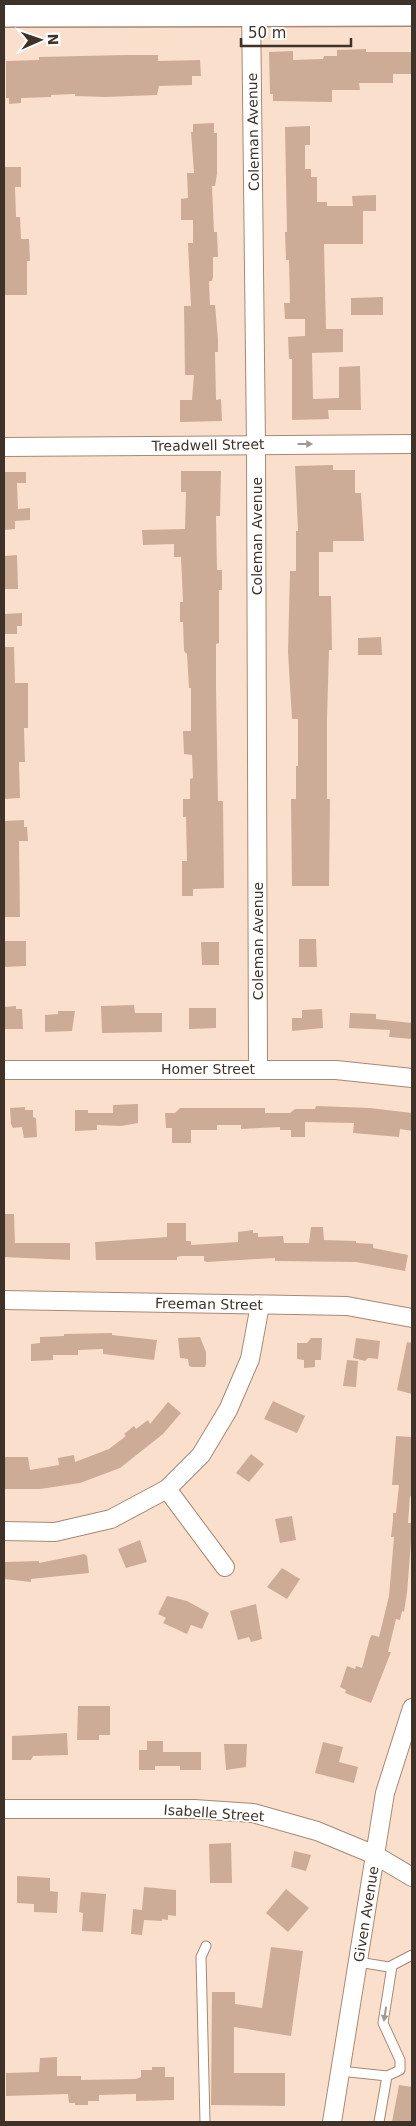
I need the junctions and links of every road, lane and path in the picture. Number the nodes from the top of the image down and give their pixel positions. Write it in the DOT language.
graph roads {
  1 [pos="251,8"];
  2 [pos="412,13"];
  3 [pos="4,14"];
  4 [pos="412,444"];
  5 [pos="256,445"];
  6 [pos="4,447"];
  7 [pos="258,1069"];
  8 [pos="4,1070"];
  9 [pos="412,1078"];
  10 [pos="4,1300"];
  11 [pos="260,1305"];
  12 [pos="412,1318"];
  13 [pos="167,1489"];
  14 [pos="4,1531"];
  15 [pos="225,1567"];
  16 [pos="412,1708"];
  17 [pos="409,1733"];
  18 [pos="4,1809"];
  19 [pos="375,1855"];
  20 [pos="412,1876"];
  21 [pos="206,1946"];
  22 [pos="412,1956"];
  23 [pos="358,1962"];
  24 [pos="392,1966"];
  25 [pos="340,2071"];
  26 [pos="387,2076"];
  27 [pos="204,2122"];
  28 [pos="332,2122"];
  29 [pos="379,2122"];
  1 -- 2 [label="street"];
  1 -- 3 [label="street"];
  1 -- 5 [label="street, Coleman Avenue"];
  5 -- 4 [label="street, Treadwell Street, one-way"];
  5 -- 6 [label="street, Treadwell Street"];
  5 -- 7 [label="street, Coleman Avenue"];
  7 -- 8 [label="street, Homer Street"];
  7 -- 9 [label="street, Homer Street"];
  10 -- 11 [label="street, Freeman Street"];
  11 -- 12 [label="street, Freeman Street"];
  11 -- 13 [label="street"];
  13 -- 14 [label="street"];
  13 -- 15 [label="street"];
  16 -- 17 [label="street, Given Avenue"];
  17 -- 19 [label="street, Given Avenue"];
  18 -- 19 [label="street, Isabelle Street"];
  19 -- 20 [label="street, Isabelle Street"];
  19 -- 23 [label="street, Given Avenue"];
  21 -- 27 [label="lane"];
  22 -- 24 [label="lane"];
  23 -- 24 [label="lane"];
  23 -- 25 [label="street, Given Avenue"];
  24 -- 26 [label="lane, one-way"];
  25 -- 26 [label="lane"];
  25 -- 28 [label="street, Given Avenue"];
  26 -- 29 [label="lane"];
}
